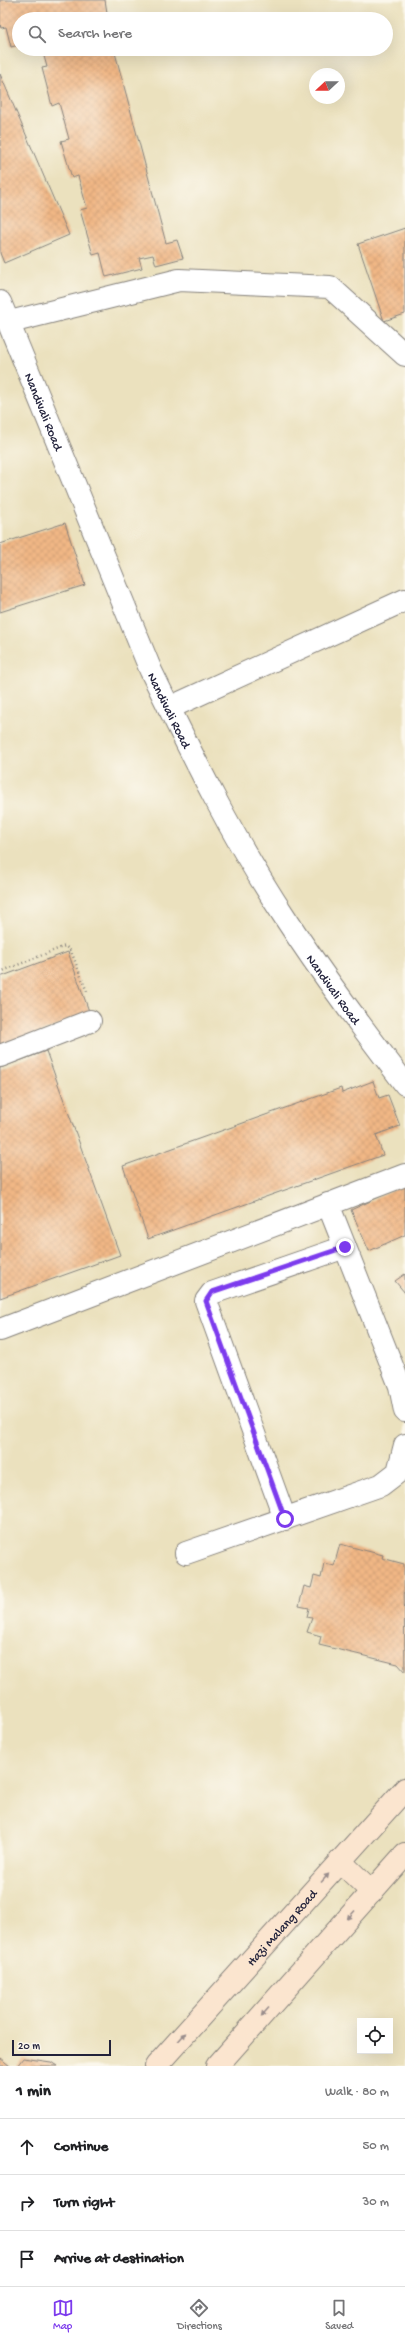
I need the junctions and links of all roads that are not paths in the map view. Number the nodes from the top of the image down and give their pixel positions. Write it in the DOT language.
graph roads {
  1 [pos="0,302"];
  2 [pos="10,322"];
  3 [pos="405,355"];
  4 [pos="405,600"];
  5 [pos="169,708"];
  6 [pos="90,1022"];
  7 [pos="0,1056"];
  8 [pos="405,1084"];
  9 [pos="405,1175"];
  10 [pos="328,1204"];
  11 [pos="345,1247"];
  12 [pos="0,1330"];
  13 [pos="405,1411"];
  14 [pos="405,1445"];
  15 [pos="285,1519"];
  16 [pos="186,1553"];
  17 [pos="405,1789"];
  18 [pos="405,1854"];
  19 [pos="340,1861"];
  20 [pos="372,1892"];
  21 [pos="156,2066"];
  22 [pos="217,2066"];
  1 -- 2 [label="street, Nandivali Road"];
  2 -- 3 [label="street"];
  2 -- 5 [label="street, Nandivali Road"];
  4 -- 5 [label="street"];
  5 -- 8 [label="street, Nandivali Road"];
  6 -- 7 [label="street"];
  9 -- 10 [label="street"];
  10 -- 11 [label="street"];
  10 -- 12 [label="street"];
  11 -- 13 [label="street"];
  11 -- 15 [label="street"];
  14 -- 15 [label="street"];
  15 -- 16 [label="street"];
  17 -- 19 [label="main road, Hazi Malang Road"];
  18 -- 20 [label="main road"];
  19 -- 20 [label="main road"];
  21 -- 19 [label="main road, Hazi Malang Road, one-way"];
  20 -- 22 [label="main road, one-way"];
}
